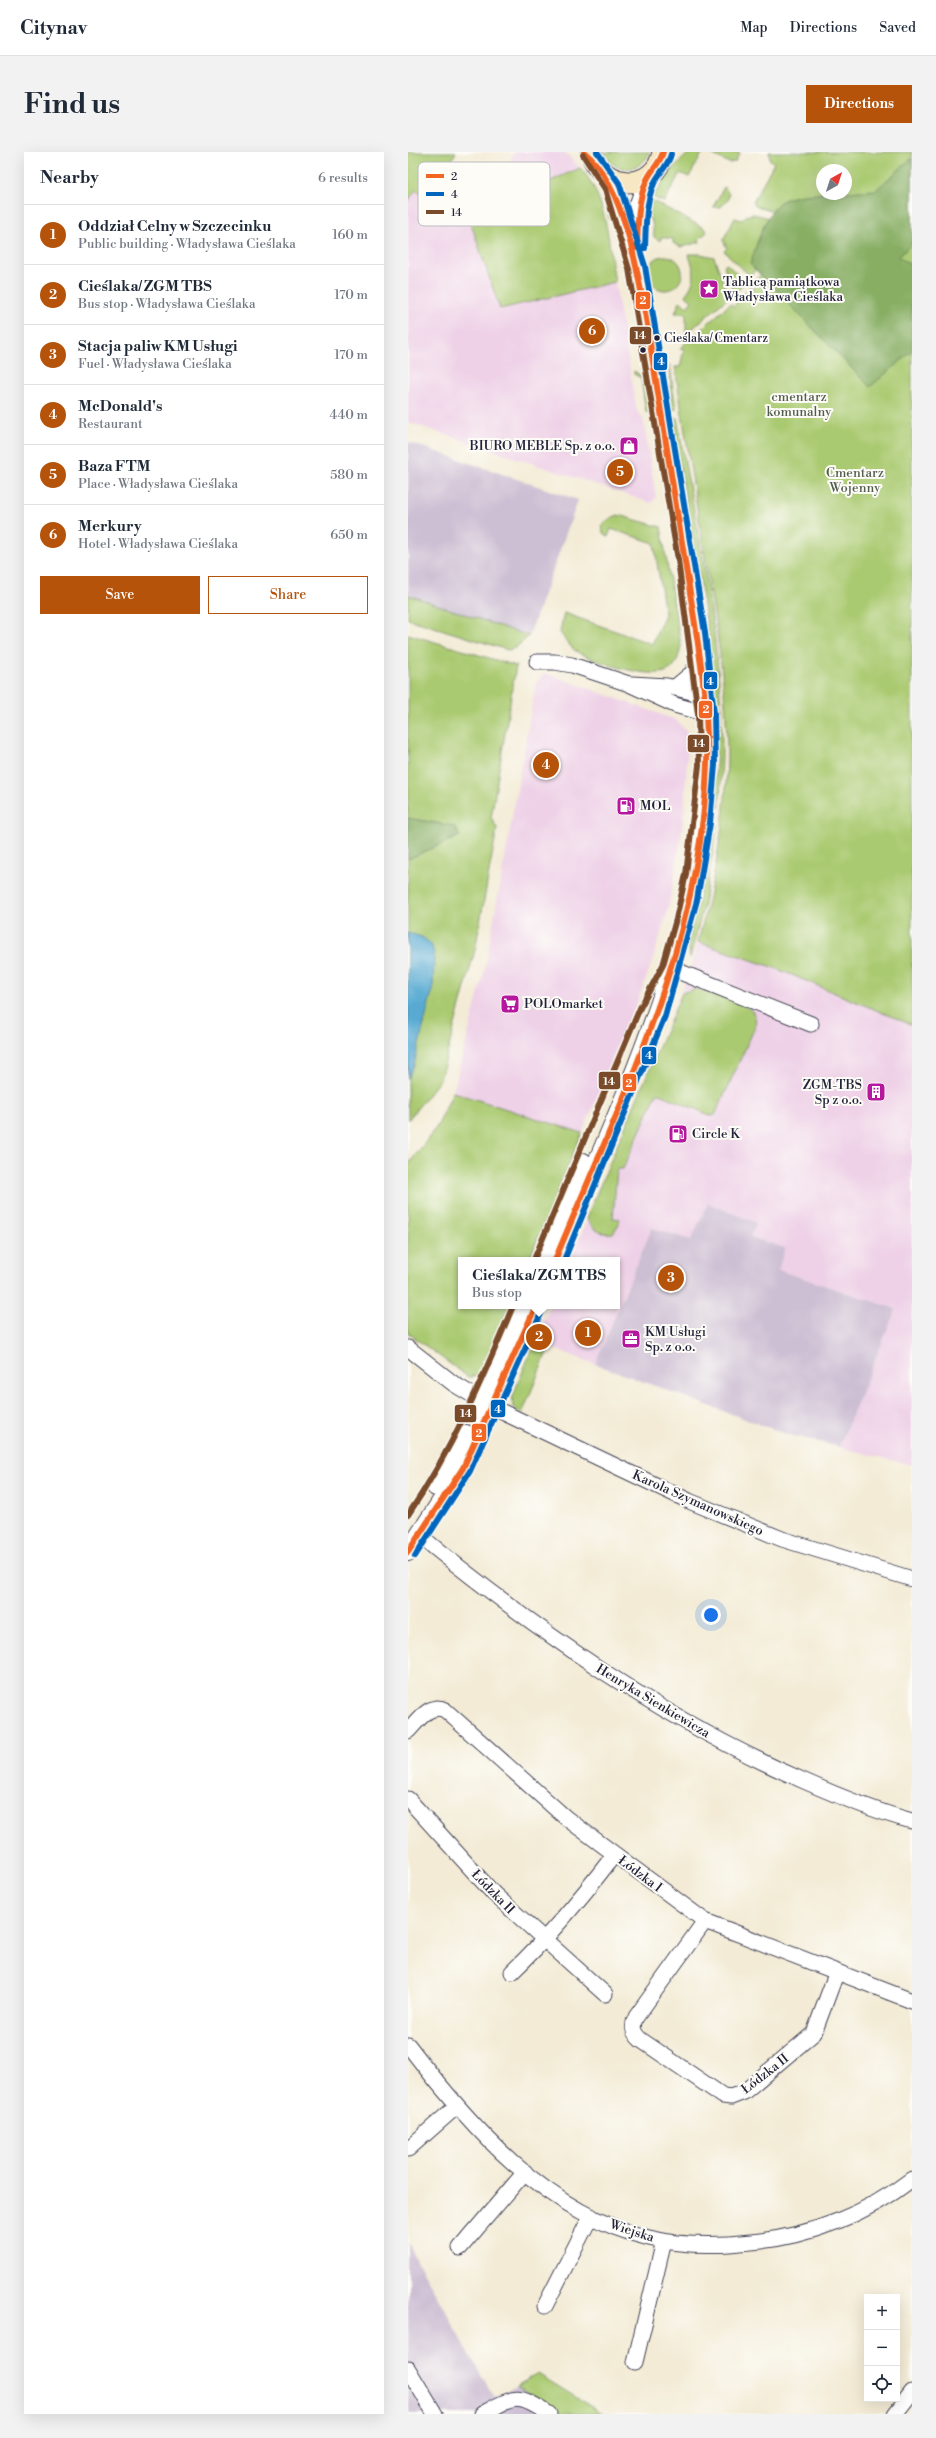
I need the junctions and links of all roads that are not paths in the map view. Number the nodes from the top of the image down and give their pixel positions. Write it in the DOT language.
graph roads {
  1 [pos="589,154"];
  2 [pos="665,154"];
  3 [pos="649,174"];
  4 [pos="607,176"];
  5 [pos="637,267"];
  6 [pos="700,658"];
  7 [pos="536,662"];
  8 [pos="629,684"];
  9 [pos="674,688"];
  10 [pos="704,695"];
  11 [pos="706,714"];
  12 [pos="670,968"];
  13 [pos="811,1024"];
  14 [pos="543,1257"];
  15 [pos="556,1257"];
  16 [pos="521,1309"];
  17 [pos="534,1309"];
  18 [pos="408,1348"];
  19 [pos="487,1404"];
  20 [pos="413,1532"];
  21 [pos="408,1552"];
  22 [pos="912,1579"];
  23 [pos="408,1730"];
  24 [pos="408,1799"];
  25 [pos="912,1821"];
  26 [pos="614,1855"];
  27 [pos="705,1921"];
  28 [pos="544,1942"];
  29 [pos="512,1972"];
  30 [pos="836,1974"];
  31 [pos="605,1994"];
  32 [pos="912,2002"];
  33 [pos="408,2045"];
  34 [pos="457,2106"];
  35 [pos="408,2149"];
  36 [pos="525,2172"];
  37 [pos="912,2179"];
  38 [pos="591,2216"];
  39 [pos="664,2241"];
  40 [pos="460,2248"];
  41 [pos="544,2306"];
  42 [pos="635,2362"];
  43 [pos="408,2369"];
  44 [pos="912,2392"];
  45 [pos="435,2414"];
  46 [pos="482,2414"];
  47 [pos="549,2414"];
  48 [pos="895,2414"];
  1 -- 4 [label="main road"];
  2 -- 3 [label="main road"];
  3 -- 4 [label="main road"];
  3 -- 5 [label="street"];
  4 -- 5 [label="street"];
  5 -- 6 [label="street"];
  6 -- 9 [label="street"];
  6 -- 10 [label="street"];
  7 -- 8 [label="street"];
  8 -- 9 [label="street"];
  8 -- 11 [label="street"];
  9 -- 10 [label="street"];
  10 -- 11 [label="street"];
  11 -- 12 [label="street"];
  12 -- 13 [label="street"];
  12 -- 14 [label="street"];
  12 -- 15 [label="street"];
  16 -- 19 [label="street"];
  17 -- 19 [label="street"];
  18 -- 19 [label="street, Karola Szymanowskiego"];
  19 -- 20 [label="street"];
  19 -- 22 [label="street, Karola Szymanowskiego"];
  20 -- 21 [label="street"];
  20 -- 25 [label="street, Henryka Sienkiewicza"];
  23 -- 26 [label="street, Łódzka I"];
  24 -- 28 [label="street, Łódzka II"];
  26 -- 27 [label="street, Łódzka I"];
  26 -- 28 [label="street"];
  27 -- 30 [label="street, Łódzka I"];
  27 -- 30 [label="street, Łódzka II"];
  28 -- 29 [label="street"];
  28 -- 31 [label="street, Łódzka II"];
  30 -- 32 [label="street, Łódzka I"];
  33 -- 34 [label="street, Wiejska"];
  34 -- 35 [label="street"];
  34 -- 36 [label="street, Wiejska"];
  36 -- 38 [label="street, Wiejska"];
  36 -- 40 [label="street"];
  37 -- 39 [label="street, Wiejska"];
  38 -- 39 [label="street, Wiejska"];
  38 -- 41 [label="street"];
  39 -- 42 [label="street"];
  43 -- 45 [label="street"];
  44 -- 48 [label="street"];
  46 -- 47 [label="street"];
}
